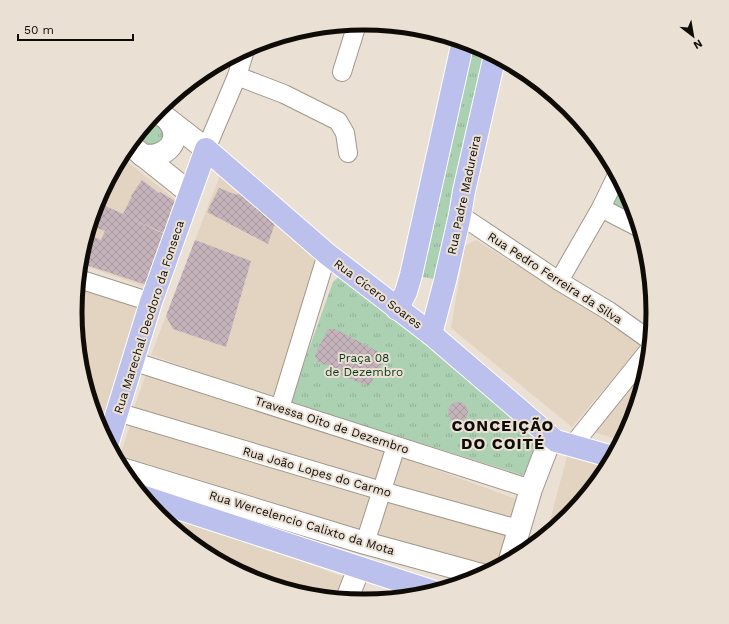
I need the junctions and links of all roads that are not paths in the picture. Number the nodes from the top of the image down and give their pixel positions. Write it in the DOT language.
graph roads {
  1 [pos="356,30"];
  2 [pos="462,47"];
  3 [pos="243,58"];
  4 [pos="494,62"];
  5 [pos="342,72"];
  6 [pos="237,76"];
  7 [pos="163,115"];
  8 [pos="206,149"];
  9 [pos="136,150"];
  10 [pos="348,153"];
  11 [pos="614,181"];
  12 [pos="190,193"];
  13 [pos="602,208"];
  14 [pos="460,215"];
  15 [pos="633,224"];
  16 [pos="327,254"];
  17 [pos="411,275"];
  18 [pos="84,281"];
  19 [pos="445,281"];
  20 [pos="559,281"];
  21 [pos="152,302"];
  22 [pos="397,309"];
  23 [pos="431,334"];
  24 [pos="645,337"];
  25 [pos="642,358"];
  26 [pos="132,362"];
  27 [pos="280,408"];
  28 [pos="116,412"];
  29 [pos="110,433"];
  30 [pos="551,437"];
  31 [pos="396,446"];
  32 [pos="572,446"];
  33 [pos="607,456"];
  34 [pos="133,473"];
  35 [pos="531,489"];
  36 [pos="382,491"];
  37 [pos="154,500"];
  38 [pos="518,529"];
  39 [pos="366,544"];
  40 [pos="512,552"];
  41 [pos="359,568"];
  42 [pos="473,573"];
  43 [pos="422,588"];
  44 [pos="349,593"];
  1 -- 5 [label="street"];
  2 -- 17 [label="main road"];
  3 -- 6 [label="street"];
  4 -- 14 [label="main road, Rua Padre Madureira"];
  6 -- 8 [label="street"];
  6 -- 10 [label="street"];
  7 -- 8 [label="street"];
  7 -- 9 [label="street"];
  8 -- 12 [label="main road, Rua Marechal Deodoro da Fonseca"];
  8 -- 16 [label="main road, Rua Cícero Soares"];
  9 -- 12 [label="street"];
  11 -- 13 [label="street"];
  12 -- 21 [label="main road, Rua Marechal Deodoro da Fonseca"];
  13 -- 15 [label="street"];
  13 -- 20 [label="street"];
  14 -- 19 [label="main road, Rua Padre Madureira"];
  14 -- 20 [label="street, Rua Pedro Ferreira da Silva"];
  16 -- 22 [label="main road, Rua Cícero Soares"];
  16 -- 27 [label="street"];
  17 -- 19 [label="main road"];
  17 -- 22 [label="main road"];
  18 -- 21 [label="street"];
  19 -- 23 [label="main road, Rua Padre Madureira"];
  20 -- 24 [label="street, Rua Pedro Ferreira da Silva"];
  21 -- 26 [label="main road, Rua Marechal Deodoro da Fonseca"];
  22 -- 23 [label="main road, Rua Cícero Soares"];
  23 -- 30 [label="main road, Rua Cícero Soares"];
  25 -- 32 [label="street"];
  26 -- 27 [label="street, Travessa Oito de Dezembro"];
  26 -- 28 [label="main road, Rua Marechal Deodoro da Fonseca"];
  27 -- 31 [label="street, Travessa Oito de Dezembro"];
  28 -- 29 [label="main road, Rua Marechal Deodoro da Fonseca"];
  28 -- 36 [label="street, Rua João Lopes do Carmo"];
  30 -- 32 [label="main road, Rua Cícero Soares"];
  30 -- 35 [label="street"];
  31 -- 35 [label="street, Travessa Oito de Dezembro"];
  31 -- 36 [label="street"];
  32 -- 33 [label="main road, Rua Cícero Soares"];
  34 -- 39 [label="street, Rua Wercelencio Calixto da Mota"];
  35 -- 38 [label="street"];
  36 -- 38 [label="street, Rua João Lopes do Carmo"];
  36 -- 39 [label="street"];
  37 -- 41 [label="main road, Rua Wercelencio Calixto da Mota"];
  38 -- 40 [label="street"];
  39 -- 42 [label="street, Rua Wercelencio Calixto da Mota"];
  41 -- 43 [label="main road, Rua Wercelencio Calixto da Mota"];
  41 -- 44 [label="street"];
}
